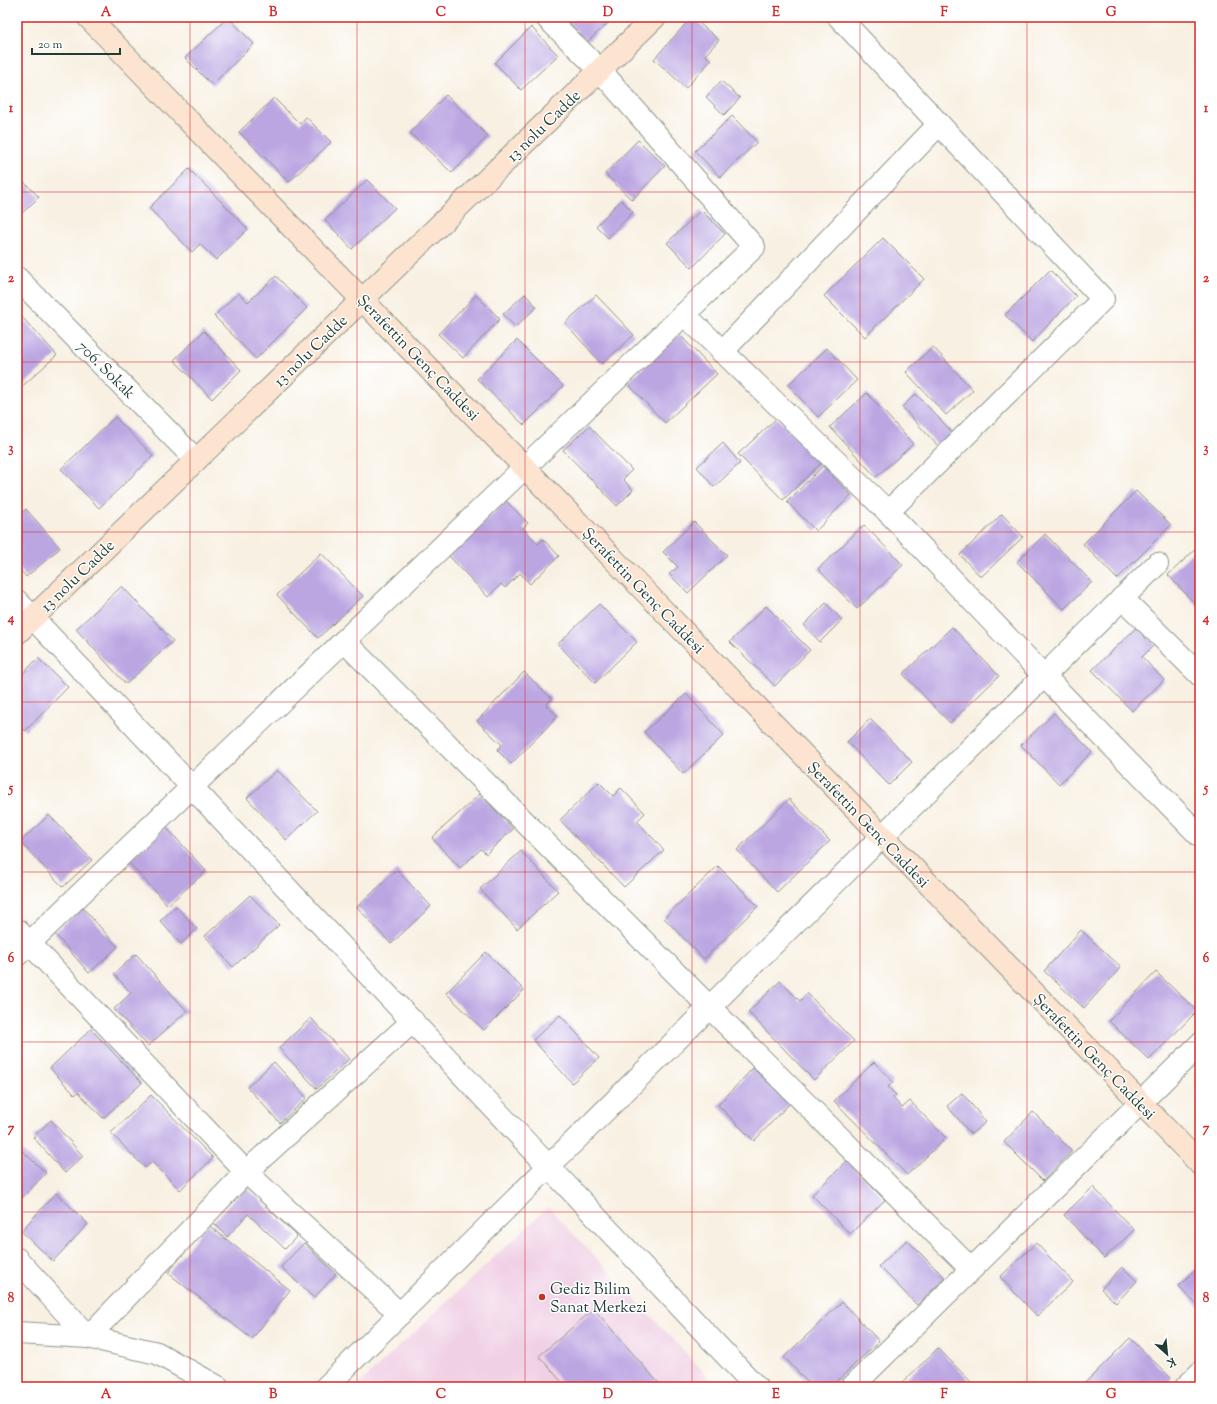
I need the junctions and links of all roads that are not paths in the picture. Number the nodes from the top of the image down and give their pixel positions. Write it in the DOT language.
graph roads {
  1 [pos="88,17"];
  2 [pos="546,17"];
  3 [pos="655,17"];
  4 [pos="839,17"];
  5 [pos="600,70"];
  6 [pos="939,124"];
  7 [pos="17,278"];
  8 [pos="363,299"];
  9 [pos="684,314"];
  10 [pos="722,352"];
  11 [pos="196,460"];
  12 [pos="525,467"];
  13 [pos="888,512"];
  14 [pos="1157,564"];
  15 [pos="1122,598"];
  16 [pos="17,601"];
  17 [pos="33,617"];
  18 [pos="17,633"];
  19 [pos="344,641"];
  20 [pos="1200,675"];
  21 [pos="1044,676"];
  22 [pos="192,787"];
  23 [pos="1200,836"];
  24 [pos="881,837"];
  25 [pos="21,943"];
  26 [pos="710,1007"];
  27 [pos="413,1021"];
  28 [pos="1200,1044"];
  29 [pos="1140,1102"];
  30 [pos="1200,1164"];
  31 [pos="549,1166"];
  32 [pos="246,1172"];
  33 [pos="17,1259"];
  34 [pos="971,1269"];
  35 [pos="400,1314"];
  36 [pos="17,1332"];
  37 [pos="88,1337"];
  38 [pos="1200,1373"];
  39 [pos="860,1384"];
  40 [pos="218,1387"];
  41 [pos="326,1387"];
  42 [pos="756,1387"];
  43 [pos="1186,1387"];
  1 -- 8 [label="street, Şerafettin Genç Caddesi"];
  2 -- 5 [label="street"];
  3 -- 5 [label="street, 13 nolu Cadde"];
  4 -- 6 [label="street"];
  5 -- 8 [label="street, 13 nolu Cadde"];
  5 -- 9 [label="street"];
  6 -- 10 [label="street"];
  6 -- 13 [label="street"];
  7 -- 11 [label="street, 706. Sokak"];
  8 -- 11 [label="street, 13 nolu Cadde"];
  8 -- 12 [label="street, Şerafettin Genç Caddesi"];
  9 -- 10 [label="street"];
  9 -- 12 [label="street"];
  10 -- 13 [label="street"];
  11 -- 17 [label="street, 13 nolu Cadde"];
  12 -- 19 [label="street"];
  12 -- 24 [label="street, Şerafettin Genç Caddesi"];
  13 -- 21 [label="street"];
  14 -- 15 [label="street"];
  15 -- 20 [label="street"];
  15 -- 21 [label="street"];
  16 -- 17 [label="street"];
  17 -- 18 [label="street, 13 nolu Cadde"];
  17 -- 22 [label="street"];
  19 -- 22 [label="street"];
  19 -- 26 [label="street"];
  21 -- 23 [label="street"];
  21 -- 24 [label="street"];
  22 -- 25 [label="street"];
  22 -- 27 [label="street"];
  24 -- 26 [label="street"];
  24 -- 29 [label="street, Şerafettin Genç Caddesi"];
  25 -- 32 [label="street"];
  26 -- 31 [label="street"];
  26 -- 34 [label="street"];
  27 -- 31 [label="street"];
  27 -- 32 [label="street"];
  28 -- 29 [label="street"];
  29 -- 30 [label="street, Şerafettin Genç Caddesi"];
  29 -- 34 [label="street"];
  31 -- 35 [label="street"];
  31 -- 42 [label="street"];
  32 -- 35 [label="street"];
  32 -- 37 [label="street"];
  33 -- 37 [label="street"];
  34 -- 39 [label="street"];
  35 -- 41 [label="street"];
  36 -- 37 [label="street"];
  37 -- 40 [label="street"];
  38 -- 43 [label="street"];
}
